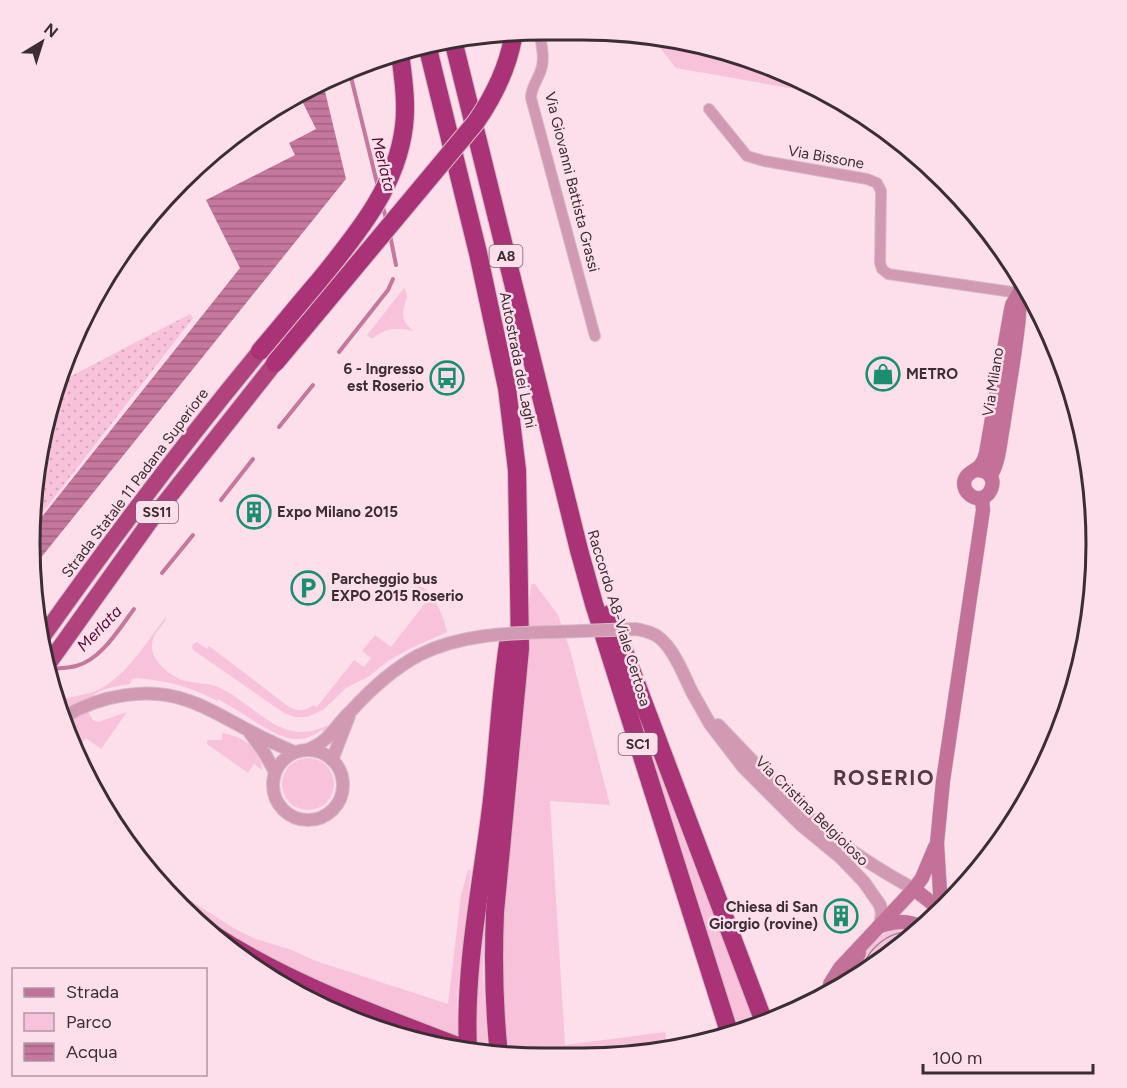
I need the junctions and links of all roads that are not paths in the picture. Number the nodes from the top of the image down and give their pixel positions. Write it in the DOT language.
graph roads {
  1 [pos="540,40"];
  2 [pos="512,42"];
  3 [pos="455,49"];
  4 [pos="429,54"];
  5 [pos="401,62"];
  6 [pos="709,109"];
  7 [pos="1015,286"];
  8 [pos="1018,291"];
  9 [pos="1020,294"];
  10 [pos="595,336"];
  11 [pos="260,351"];
  12 [pos="275,363"];
  13 [pos="554,451"];
  14 [pos="975,470"];
  15 [pos="990,476"];
  16 [pos="982,498"];
  17 [pos="518,580"];
  18 [pos="48,629"];
  19 [pos="54,656"];
  20 [pos="692,692"];
  21 [pos="352,710"];
  22 [pos="70,714"];
  23 [pos="248,730"];
  24 [pos="307,750"];
  25 [pos="294,752"];
  26 [pos="332,760"];
  27 [pos="275,772"];
  28 [pos="937,843"];
  29 [pos="869,861"];
  30 [pos="914,889"];
  31 [pos="873,893"];
  32 [pos="940,899"];
  33 [pos="934,905"];
  34 [pos="914,924"];
  35 [pos="880,926"];
  36 [pos="867,941"];
  37 [pos="851,970"];
  38 [pos="278,971"];
  39 [pos="831,982"];
  40 [pos="761,1015"];
  41 [pos="727,1026"];
  42 [pos="422,1032"];
  43 [pos="468,1041"];
  44 [pos="498,1045"];
  1 -- 10 [label="street, Via Giovanni Battista Grassi"];
  2 -- 12 [label="highway, SS11, bridge"];
  3 -- 13 [label="highway, Autostrada dei Laghi / A8"];
  4 -- 17 [label="highway, Autostrada dei Laghi / A8"];
  5 -- 11 [label="highway, SS11"];
  6 -- 7 [label="street, Via Bissone"];
  8 -- 14 [label="main road, Via Milano"];
  9 -- 15 [label="main road, Via Milano"];
  11 -- 18 [label="highway, Strada Statale 11 Padana Superiore / SS11"];
  12 -- 19 [label="highway, SS11"];
  13 -- 40 [label="highway"];
  13 -- 41 [label="highway, Raccordo A8-Viale Certosa / SC1"];
  14 -- 15 [label="main road"];
  14 -- 16 [label="main road"];
  15 -- 16 [label="main road"];
  16 -- 28 [label="main road"];
  17 -- 43 [label="highway"];
  17 -- 44 [label="highway"];
  20 -- 21 [label="street, Via Cristina Belgioioso, bridge"];
  20 -- 29 [label="street, Via Cristina Belgioioso"];
  20 -- 31 [label="street, Via Cristina Belgioioso"];
  21 -- 24 [label="street, Via Cristina Belgioioso"];
  21 -- 26 [label="street, Via Cristina Belgioioso"];
  22 -- 23 [label="street"];
  23 -- 25 [label="street"];
  23 -- 27 [label="street"];
  24 -- 25 [label="street"];
  24 -- 26 [label="street"];
  25 -- 27 [label="street"];
  26 -- 27 [label="street"];
  28 -- 30 [label="main road"];
  28 -- 32 [label="main road"];
  29 -- 30 [label="street, Via Cristina Belgioioso"];
  29 -- 31 [label="street"];
  30 -- 33 [label="main road"];
  30 -- 35 [label="main road"];
  31 -- 35 [label="street, Via Cristina Belgioioso"];
  34 -- 35 [label="main road"];
  35 -- 36 [label="main road"];
  36 -- 37 [label="main road"];
  36 -- 39 [label="main road"];
  38 -- 42 [label="highway"];
}
